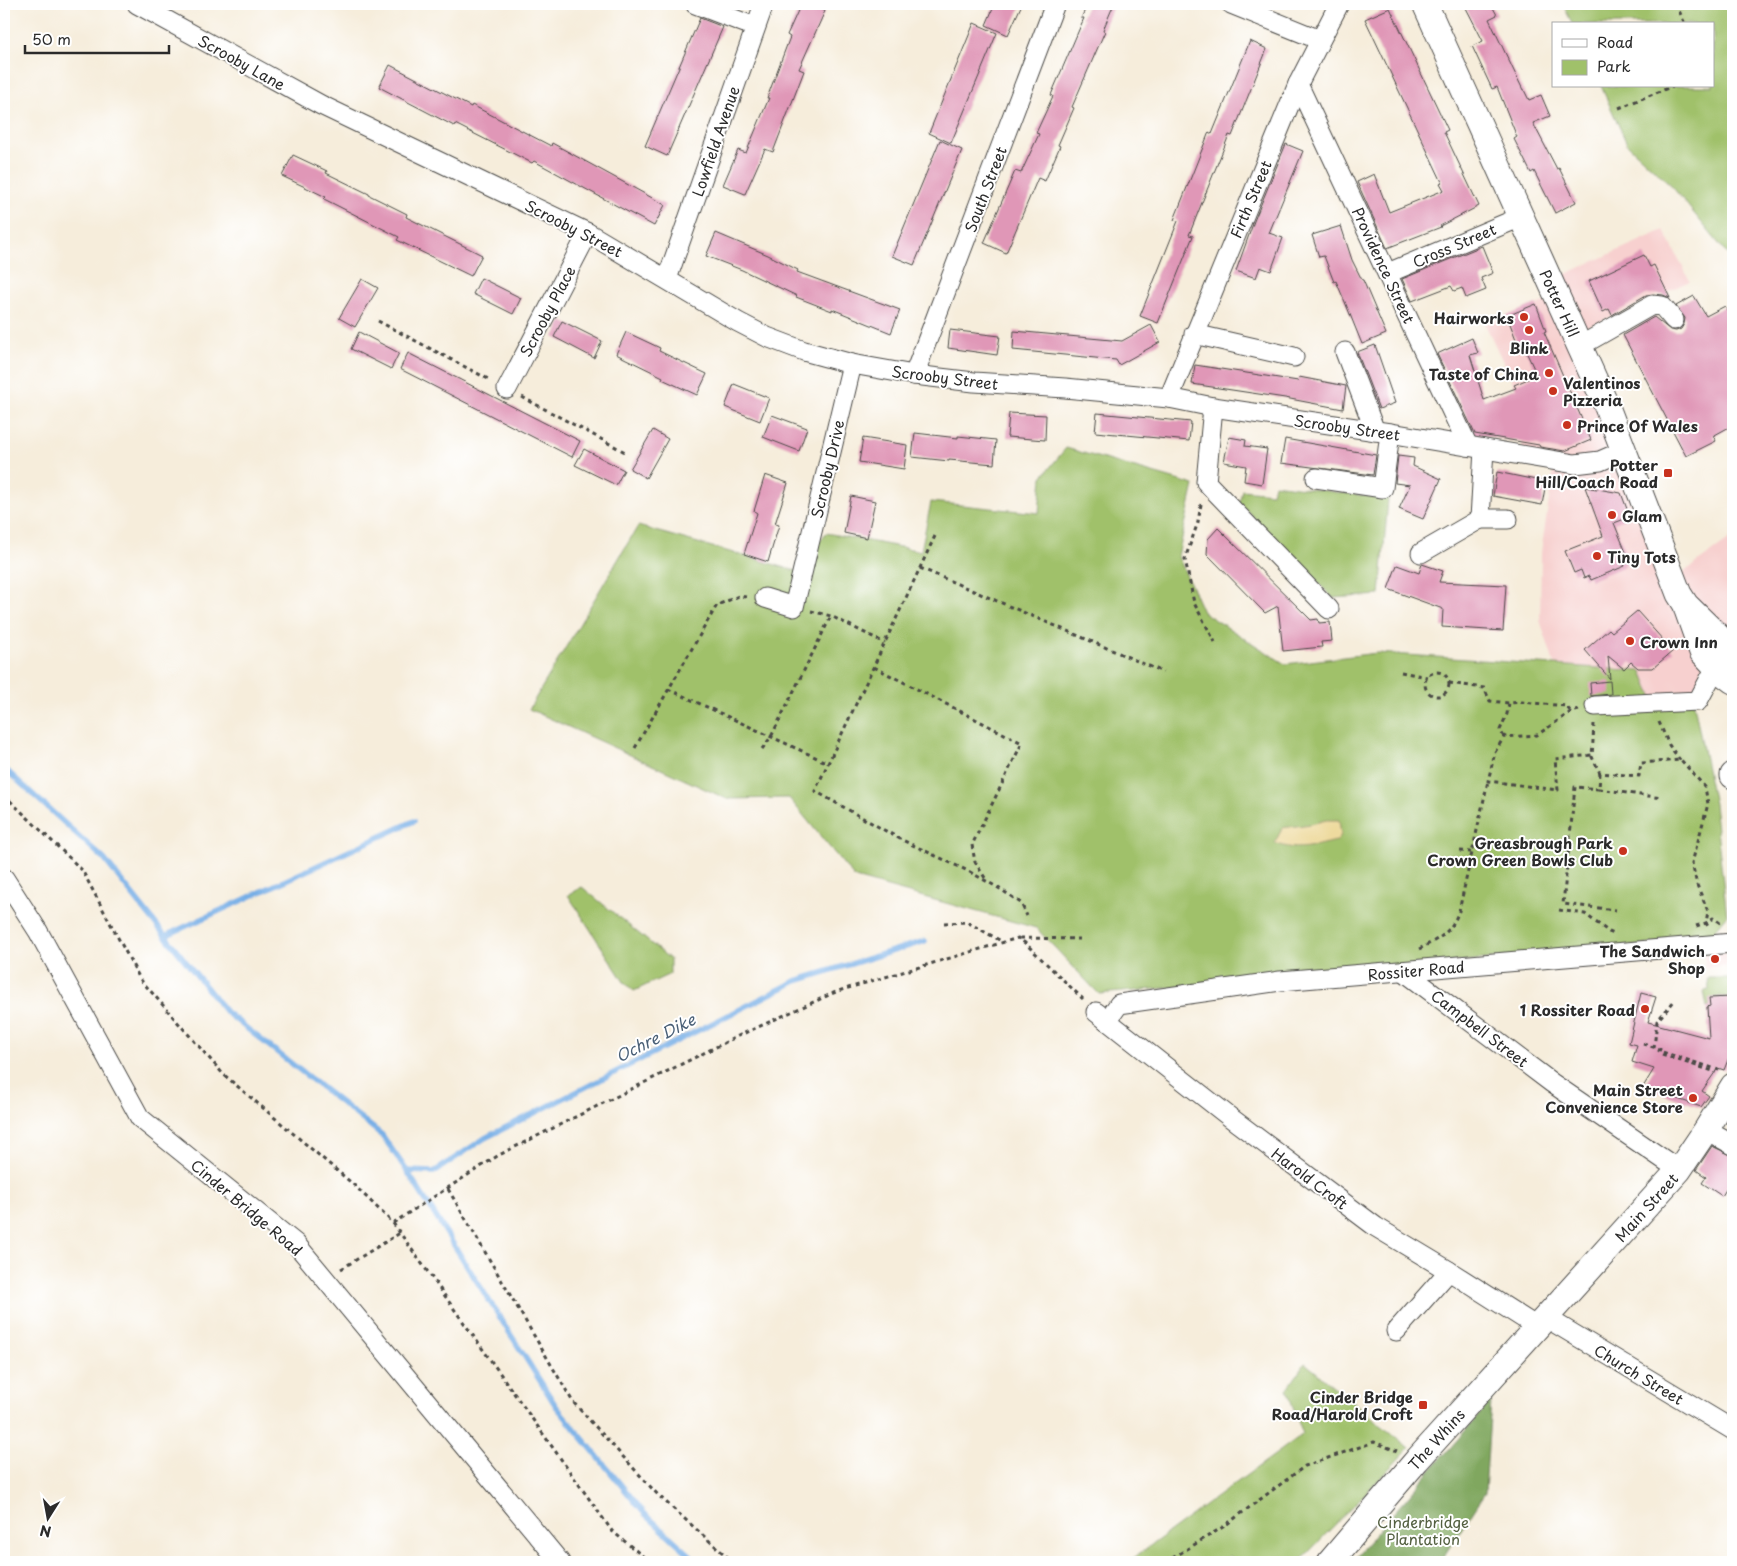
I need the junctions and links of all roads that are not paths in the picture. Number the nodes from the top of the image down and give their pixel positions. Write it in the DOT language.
graph roads {
  1 [pos="137,4"];
  2 [pos="695,4"];
  3 [pos="764,4"];
  4 [pos="1055,4"];
  5 [pos="1231,4"];
  6 [pos="1339,4"];
  7 [pos="1424,4"];
  8 [pos="755,27"];
  9 [pos="1320,40"];
  10 [pos="1298,84"];
  11 [pos="320,105"];
  12 [pos="1521,217"];
  13 [pos="588,233"];
  14 [pos="1388,273"];
  15 [pos="667,279"];
  16 [pos="1674,320"];
  17 [pos="1194,334"];
  18 [pos="1580,346"];
  19 [pos="1344,352"];
  20 [pos="1294,357"];
  21 [pos="852,364"];
  22 [pos="914,375"];
  23 [pos="506,389"];
  24 [pos="1169,398"];
  25 [pos="1213,407"];
  26 [pos="1382,432"];
  27 [pos="1476,447"];
  28 [pos="1623,451"];
  29 [pos="1316,478"];
  30 [pos="1480,519"];
  31 [pos="1508,519"];
  32 [pos="1421,553"];
  33 [pos="764,598"];
  34 [pos="1329,609"];
  35 [pos="1727,666"];
  36 [pos="1595,706"];
  37 [pos="4,878"];
  38 [pos="1729,935"];
  39 [pos="1408,971"];
  40 [pos="1101,1016"];
  41 [pos="1729,1078"];
  42 [pos="1706,1130"];
  43 [pos="1733,1145"];
  44 [pos="1679,1170"];
  45 [pos="1449,1271"];
  46 [pos="1541,1322"];
  47 [pos="1396,1332"];
  48 [pos="1733,1430"];
  49 [pos="560,1562"];
  50 [pos="1330,1562"];
  1 -- 11 [label="street, Scrooby Lane"];
  2 -- 8 [label="street"];
  3 -- 8 [label="street, Lowfield Avenue"];
  4 -- 22 [label="street, South Street"];
  5 -- 9 [label="street"];
  6 -- 9 [label="street, Firth Street"];
  7 -- 12 [label="main road, Potter Hill"];
  8 -- 15 [label="street, Lowfield Avenue"];
  9 -- 10 [label="street, Firth Street"];
  10 -- 14 [label="street, Providence Street"];
  10 -- 17 [label="street, Firth Street"];
  11 -- 13 [label="street, Scrooby Street"];
  12 -- 14 [label="street, Cross Street"];
  12 -- 18 [label="main road, Potter Hill"];
  13 -- 15 [label="street, Scrooby Street"];
  13 -- 23 [label="street, Scrooby Place"];
  14 -- 27 [label="street, Providence Street"];
  15 -- 21 [label="street, Scrooby Street"];
  16 -- 18 [label="street"];
  17 -- 20 [label="street"];
  17 -- 24 [label="street, Firth Street"];
  18 -- 28 [label="main road, Potter Hill"];
  19 -- 26 [label="street"];
  21 -- 22 [label="street, Scrooby Street"];
  21 -- 33 [label="street, Scrooby Drive"];
  22 -- 24 [label="street, Scrooby Street"];
  24 -- 25 [label="street, Scrooby Street"];
  25 -- 26 [label="street, Scrooby Street"];
  25 -- 34 [label="street"];
  26 -- 27 [label="street, Scrooby Street"];
  26 -- 29 [label="street"];
  27 -- 28 [label="street, Scrooby Street"];
  27 -- 30 [label="street"];
  28 -- 35 [label="main road, Potter Hill"];
  30 -- 31 [label="street"];
  30 -- 32 [label="street"];
  35 -- 36 [label="street"];
  37 -- 49 [label="street, Cinder Bridge Road"];
  38 -- 39 [label="street, Rossiter Road"];
  39 -- 40 [label="street, Rossiter Road"];
  39 -- 44 [label="street, Campbell Street"];
  40 -- 45 [label="street, Harold Croft"];
  41 -- 42 [label="main road, Main Street"];
  42 -- 43 [label="street"];
  42 -- 44 [label="main road, Main Street"];
  44 -- 46 [label="main road, Main Street"];
  45 -- 46 [label="street, Harold Croft"];
  45 -- 47 [label="street"];
  46 -- 48 [label="street, Church Street"];
  46 -- 50 [label="main road, The Whins"];
}
